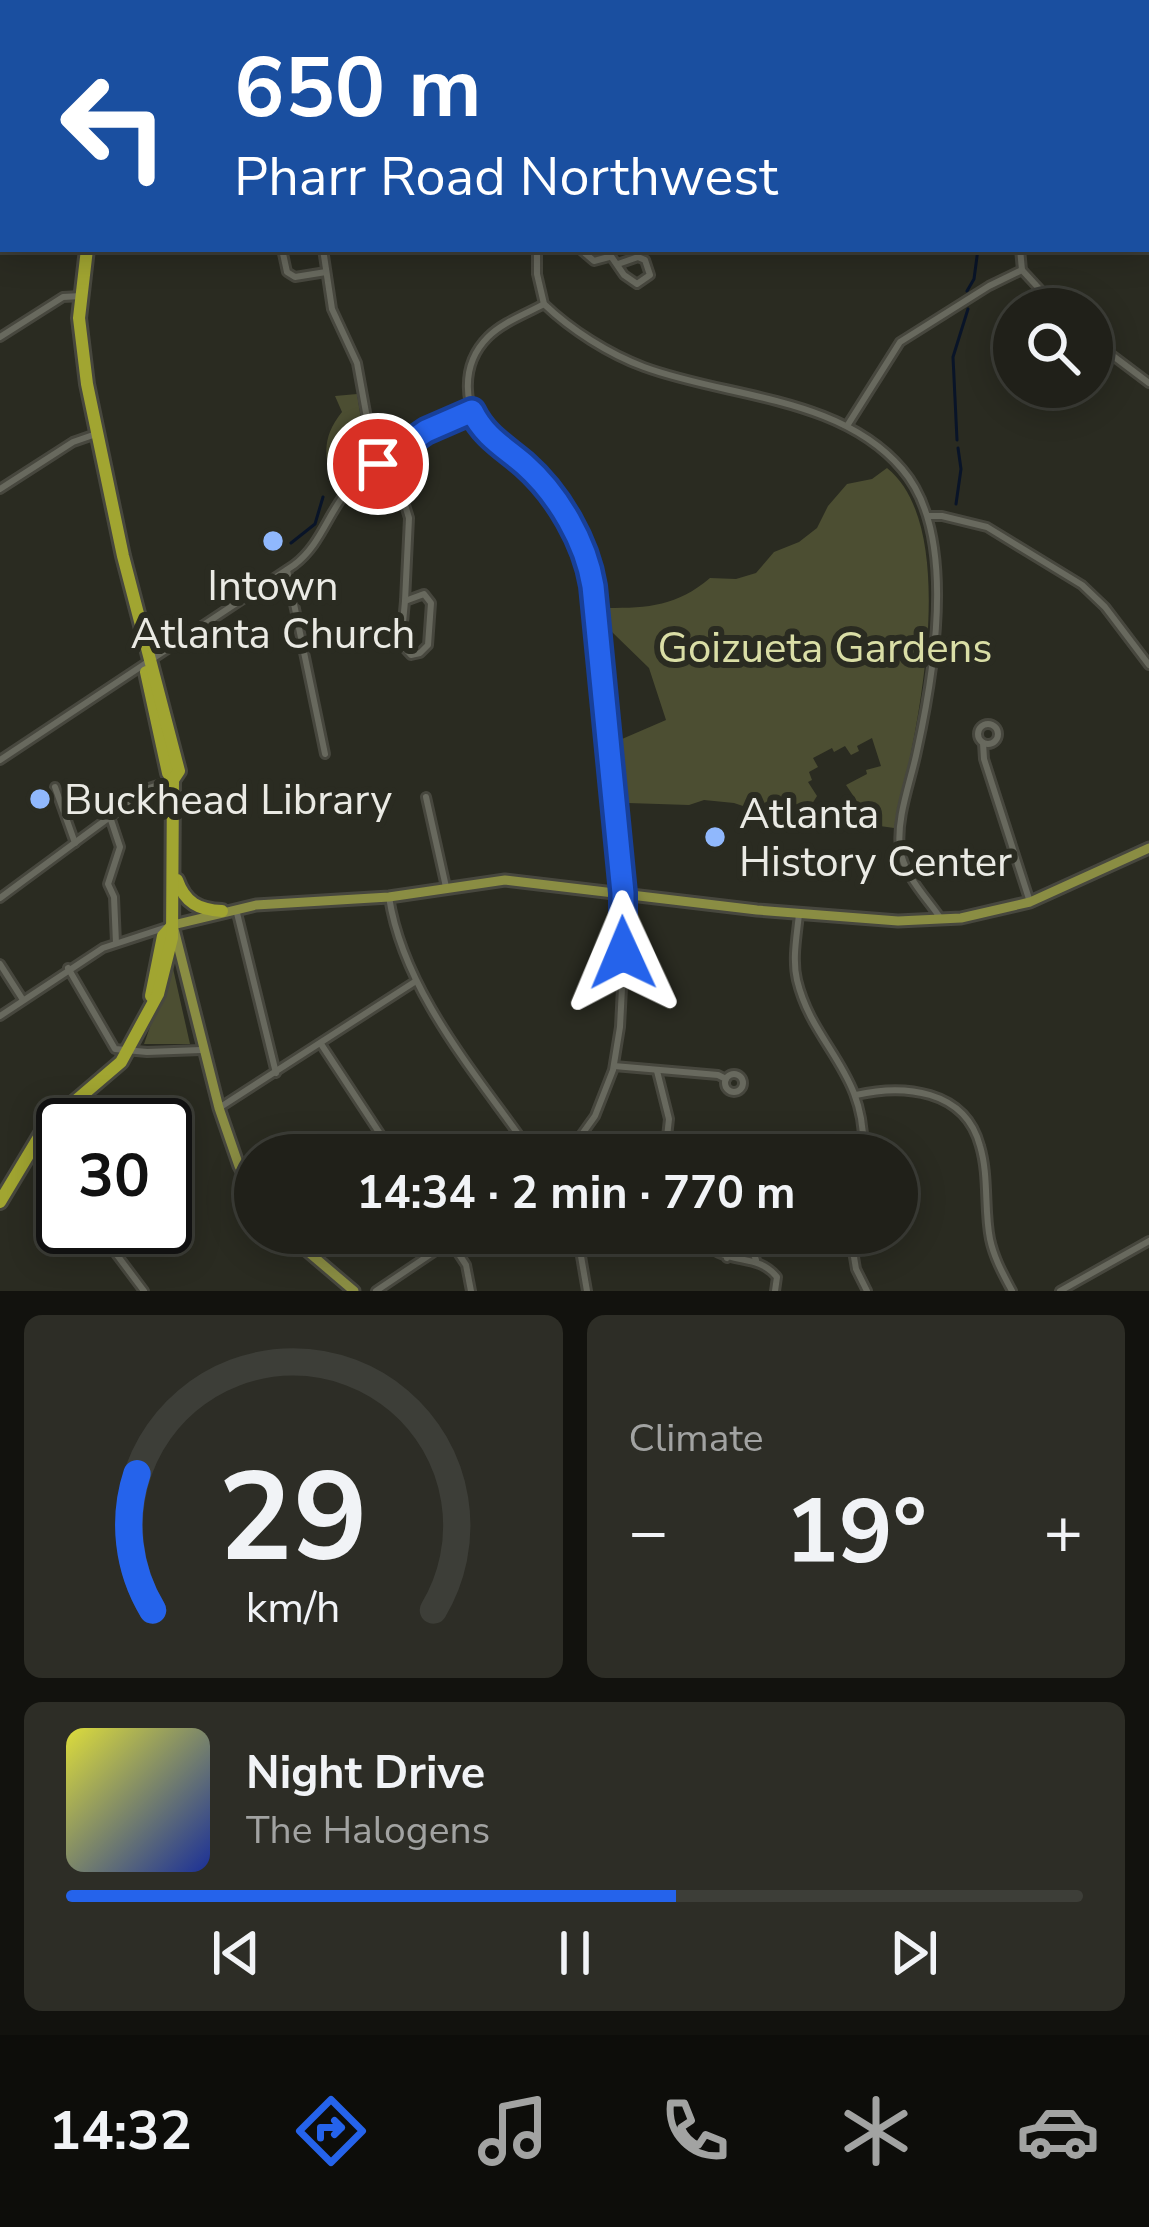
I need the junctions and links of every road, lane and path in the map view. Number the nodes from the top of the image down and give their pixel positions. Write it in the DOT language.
graph roads {
  1 [pos="87,252"];
  2 [pos="283,252"];
  3 [pos="323,252"];
  4 [pos="537,252"];
  5 [pos="1020,252"];
  6 [pos="607,253"];
  7 [pos="618,264"];
  8 [pos="1022,270"];
  9 [pos="326,272"];
  10 [pos="1039,288"];
  11 [pos="81,296"];
  12 [pos="544,304"];
  13 [pos="0,337"];
  14 [pos="1113,356"];
  15 [pos="1149,383"];
  16 [pos="472,411"];
  17 [pos="847,426"];
  18 [pos="96,434"];
  19 [pos="382,460"];
  20 [pos="0,489"];
  21 [pos="928,516"];
  22 [pos="287,570"];
  23 [pos="273,579"];
  24 [pos="406,582"];
  25 [pos="292,594"];
  26 [pos="424,594"];
  27 [pos="405,601"];
  28 [pos="148,662"];
  29 [pos="1149,665"];
  30 [pos="983,742"];
  31 [pos="326,754"];
  32 [pos="0,760"];
  33 [pos="173,780"];
  34 [pos="56,787"];
  35 [pos="426,797"];
  36 [pos="110,817"];
  37 [pos="75,843"];
  38 [pos="1149,848"];
  39 [pos="175,873"];
  40 [pos="446,888"];
  41 [pos="623,893"];
  42 [pos="389,897"];
  43 [pos="0,898"];
  44 [pos="1030,902"];
  45 [pos="229,910"];
  46 [pos="799,914"];
  47 [pos="941,919"];
  48 [pos="173,925"];
  49 [pos="116,943"];
  50 [pos="0,964"];
  51 [pos="68,968"];
  52 [pos="416,981"];
  53 [pos="23,1000"];
  54 [pos="0,1016"];
  55 [pos="321,1044"];
  56 [pos="201,1050"];
  57 [pos="127,1052"];
  58 [pos="614,1066"];
  59 [pos="657,1070"];
  60 [pos="277,1074"];
  61 [pos="726,1079"];
  62 [pos="856,1095"];
  63 [pos="219,1108"];
  64 [pos="380,1134"];
  65 [pos="519,1134"];
  66 [pos="582,1134"];
  67 [pos="667,1134"];
  68 [pos="862,1134"];
  69 [pos="32,1144"];
  70 [pos="36,1149"];
  71 [pos="234,1154"];
  72 [pos="6,1179"];
  73 [pos="0,1202"];
  74 [pos="1149,1241"];
  75 [pos="116,1254"];
  76 [pos="311,1254"];
  77 [pos="425,1254"];
  78 [pos="458,1254"];
  79 [pos="581,1254"];
  80 [pos="715,1254"];
  81 [pos="854,1254"];
  82 [pos="728,1258"];
  83 [pos="756,1259"];
  84 [pos="144,1291"];
  85 [pos="354,1291"];
  86 [pos="376,1291"];
  87 [pos="471,1291"];
  88 [pos="587,1291"];
  89 [pos="775,1291"];
  90 [pos="867,1291"];
  91 [pos="1012,1291"];
  92 [pos="1060,1291"];
  1 -- 11 [label="highway"];
  2 -- 9 [label="street"];
  3 -- 9 [label="street"];
  4 -- 12 [label="street"];
  5 -- 8 [label="street"];
  6 -- 7 [label="street"];
  7 -- 7 [label="street"];
  8 -- 10 [label="street"];
  8 -- 17 [label="street"];
  9 -- 19 [label="street"];
  11 -- 13 [label="street"];
  11 -- 18 [label="highway"];
  12 -- 16 [label="street"];
  12 -- 17 [label="street"];
  14 -- 15 [label="street"];
  16 -- 19 [label="street"];
  16 -- 41 [label="street"];
  17 -- 21 [label="street"];
  18 -- 20 [label="street"];
  18 -- 28 [label="highway"];
  19 -- 22 [label="street"];
  19 -- 24 [label="street"];
  21 -- 29 [label="street"];
  21 -- 47 [label="street"];
  22 -- 23 [label="street"];
  22 -- 25 [label="street"];
  23 -- 25 [label="street"];
  23 -- 28 [label="street"];
  24 -- 26 [label="street"];
  24 -- 27 [label="street"];
  25 -- 31 [label="street"];
  26 -- 27 [label="street"];
  26 -- 27 [label="street"];
  28 -- 32 [label="street"];
  28 -- 33 [label="highway"];
  30 -- 44 [label="street"];
  33 -- 36 [label="street"];
  33 -- 39 [label="highway"];
  34 -- 37 [label="street"];
  35 -- 40 [label="street"];
  36 -- 37 [label="street"];
  36 -- 49 [label="street"];
  37 -- 43 [label="street"];
  38 -- 44 [label="main road"];
  39 -- 45 [label="highway"];
  39 -- 48 [label="highway"];
  40 -- 41 [label="main road"];
  40 -- 42 [label="main road"];
  41 -- 46 [label="main road"];
  41 -- 58 [label="street"];
  42 -- 45 [label="main road"];
  42 -- 52 [label="street"];
  44 -- 47 [label="main road"];
  45 -- 48 [label="main road"];
  45 -- 60 [label="street"];
  46 -- 47 [label="main road"];
  46 -- 62 [label="street"];
  48 -- 49 [label="street"];
  48 -- 56 [label="main road"];
  48 -- 57 [label="highway"];
  49 -- 51 [label="street"];
  50 -- 53 [label="street"];
  51 -- 53 [label="street"];
  51 -- 57 [label="street"];
  52 -- 55 [label="street"];
  52 -- 65 [label="street"];
  53 -- 54 [label="street"];
  55 -- 60 [label="street"];
  55 -- 64 [label="street"];
  56 -- 57 [label="street"];
  56 -- 63 [label="main road"];
  57 -- 69 [label="highway"];
  58 -- 59 [label="street"];
  58 -- 66 [label="street"];
  59 -- 61 [label="street"];
  59 -- 67 [label="street"];
  60 -- 63 [label="street"];
  62 -- 68 [label="street"];
  62 -- 91 [label="street"];
  63 -- 71 [label="main road"];
  69 -- 70 [label="street"];
  69 -- 72 [label="highway"];
  72 -- 73 [label="highway"];
  74 -- 92 [label="street"];
  75 -- 84 [label="street"];
  76 -- 85 [label="main road"];
  77 -- 86 [label="street"];
  78 -- 87 [label="street"];
  79 -- 88 [label="street"];
  80 -- 82 [label="street"];
  81 -- 90 [label="street"];
  82 -- 83 [label="street"];
  82 -- 83 [label="street"];
  83 -- 89 [label="street"];
}
